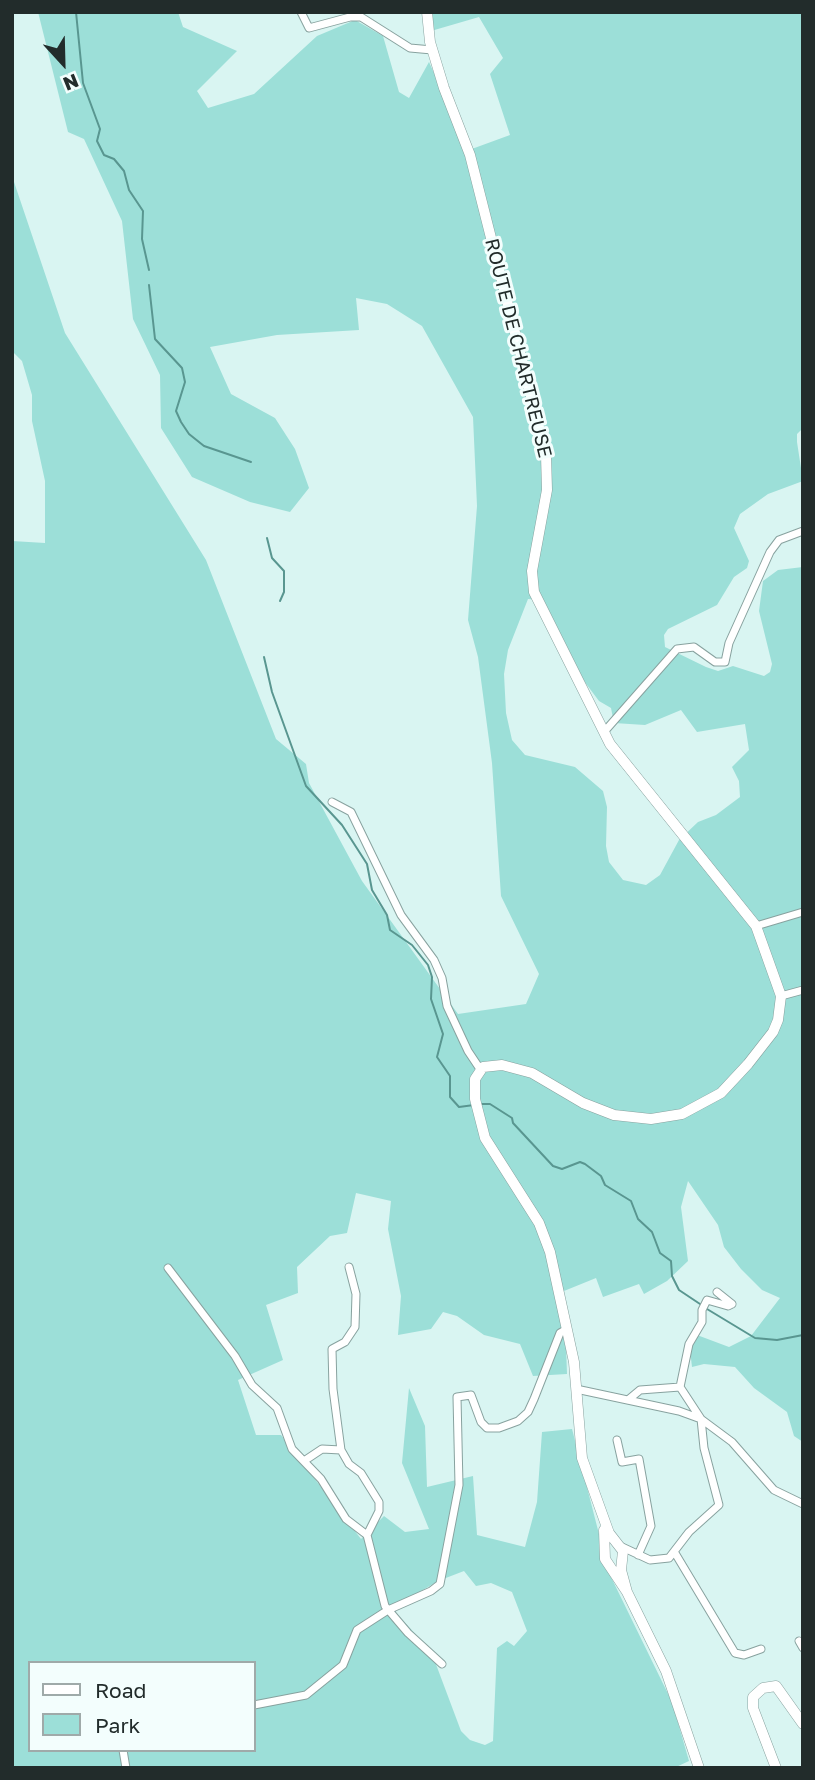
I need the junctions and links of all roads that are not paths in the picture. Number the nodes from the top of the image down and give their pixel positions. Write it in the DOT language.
graph roads {
  1 [pos="301,12"];
  2 [pos="426,12"];
  3 [pos="432,50"];
  4 [pos="803,531"];
  5 [pos="604,732"];
  6 [pos="332,802"];
  7 [pos="803,912"];
  8 [pos="757,926"];
  9 [pos="803,990"];
  10 [pos="781,996"];
  11 [pos="480,1069"];
  12 [pos="349,1267"];
  13 [pos="168,1268"];
  14 [pos="717,1292"];
  15 [pos="567,1329"];
  16 [pos="680,1387"];
  17 [pos="576,1389"];
  18 [pos="628,1400"];
  19 [pos="701,1419"];
  20 [pos="617,1440"];
  21 [pos="341,1450"];
  22 [pos="304,1461"];
  23 [pos="599,1502"];
  24 [pos="803,1504"];
  25 [pos="367,1535"];
  26 [pos="619,1546"];
  27 [pos="605,1549"];
  28 [pos="675,1553"];
  29 [pos="638,1555"];
  30 [pos="623,1560"];
  31 [pos="610,1564"];
  32 [pos="627,1592"];
  33 [pos="388,1610"];
  34 [pos="761,1648"];
  35 [pos="442,1664"];
  36 [pos="256,1705"];
  37 [pos="803,1724"];
  38 [pos="699,1768"];
  39 [pos="776,1768"];
  1 -- 3 [label="street"];
  2 -- 3 [label="main road, ROUTE DE CHARTREUSE"];
  3 -- 5 [label="main road, ROUTE DE CHARTREUSE"];
  4 -- 5 [label="street"];
  5 -- 8 [label="main road, ROUTE DE CHARTREUSE"];
  6 -- 11 [label="street"];
  7 -- 8 [label="street"];
  8 -- 10 [label="main road, ROUTE DE CHARTREUSE"];
  9 -- 10 [label="street"];
  10 -- 11 [label="main road"];
  11 -- 15 [label="main road"];
  12 -- 21 [label="street"];
  13 -- 22 [label="street"];
  14 -- 16 [label="street"];
  15 -- 17 [label="main road"];
  15 -- 33 [label="street"];
  16 -- 18 [label="street"];
  16 -- 19 [label="street"];
  17 -- 18 [label="street"];
  17 -- 23 [label="main road"];
  18 -- 19 [label="street"];
  19 -- 24 [label="street"];
  19 -- 28 [label="street"];
  20 -- 29 [label="street"];
  21 -- 22 [label="street"];
  21 -- 25 [label="street"];
  22 -- 25 [label="street"];
  23 -- 26 [label="main road"];
  23 -- 27 [label="main road"];
  25 -- 33 [label="street"];
  26 -- 27 [label="main road"];
  26 -- 29 [label="street"];
  26 -- 30 [label="main road"];
  27 -- 31 [label="main road"];
  28 -- 29 [label="street"];
  28 -- 34 [label="street"];
  29 -- 30 [label="street"];
  30 -- 31 [label="main road"];
  30 -- 32 [label="main road"];
  31 -- 32 [label="main road"];
  32 -- 38 [label="main road"];
  33 -- 35 [label="street"];
  33 -- 36 [label="street"];
  37 -- 39 [label="main road"];
}
